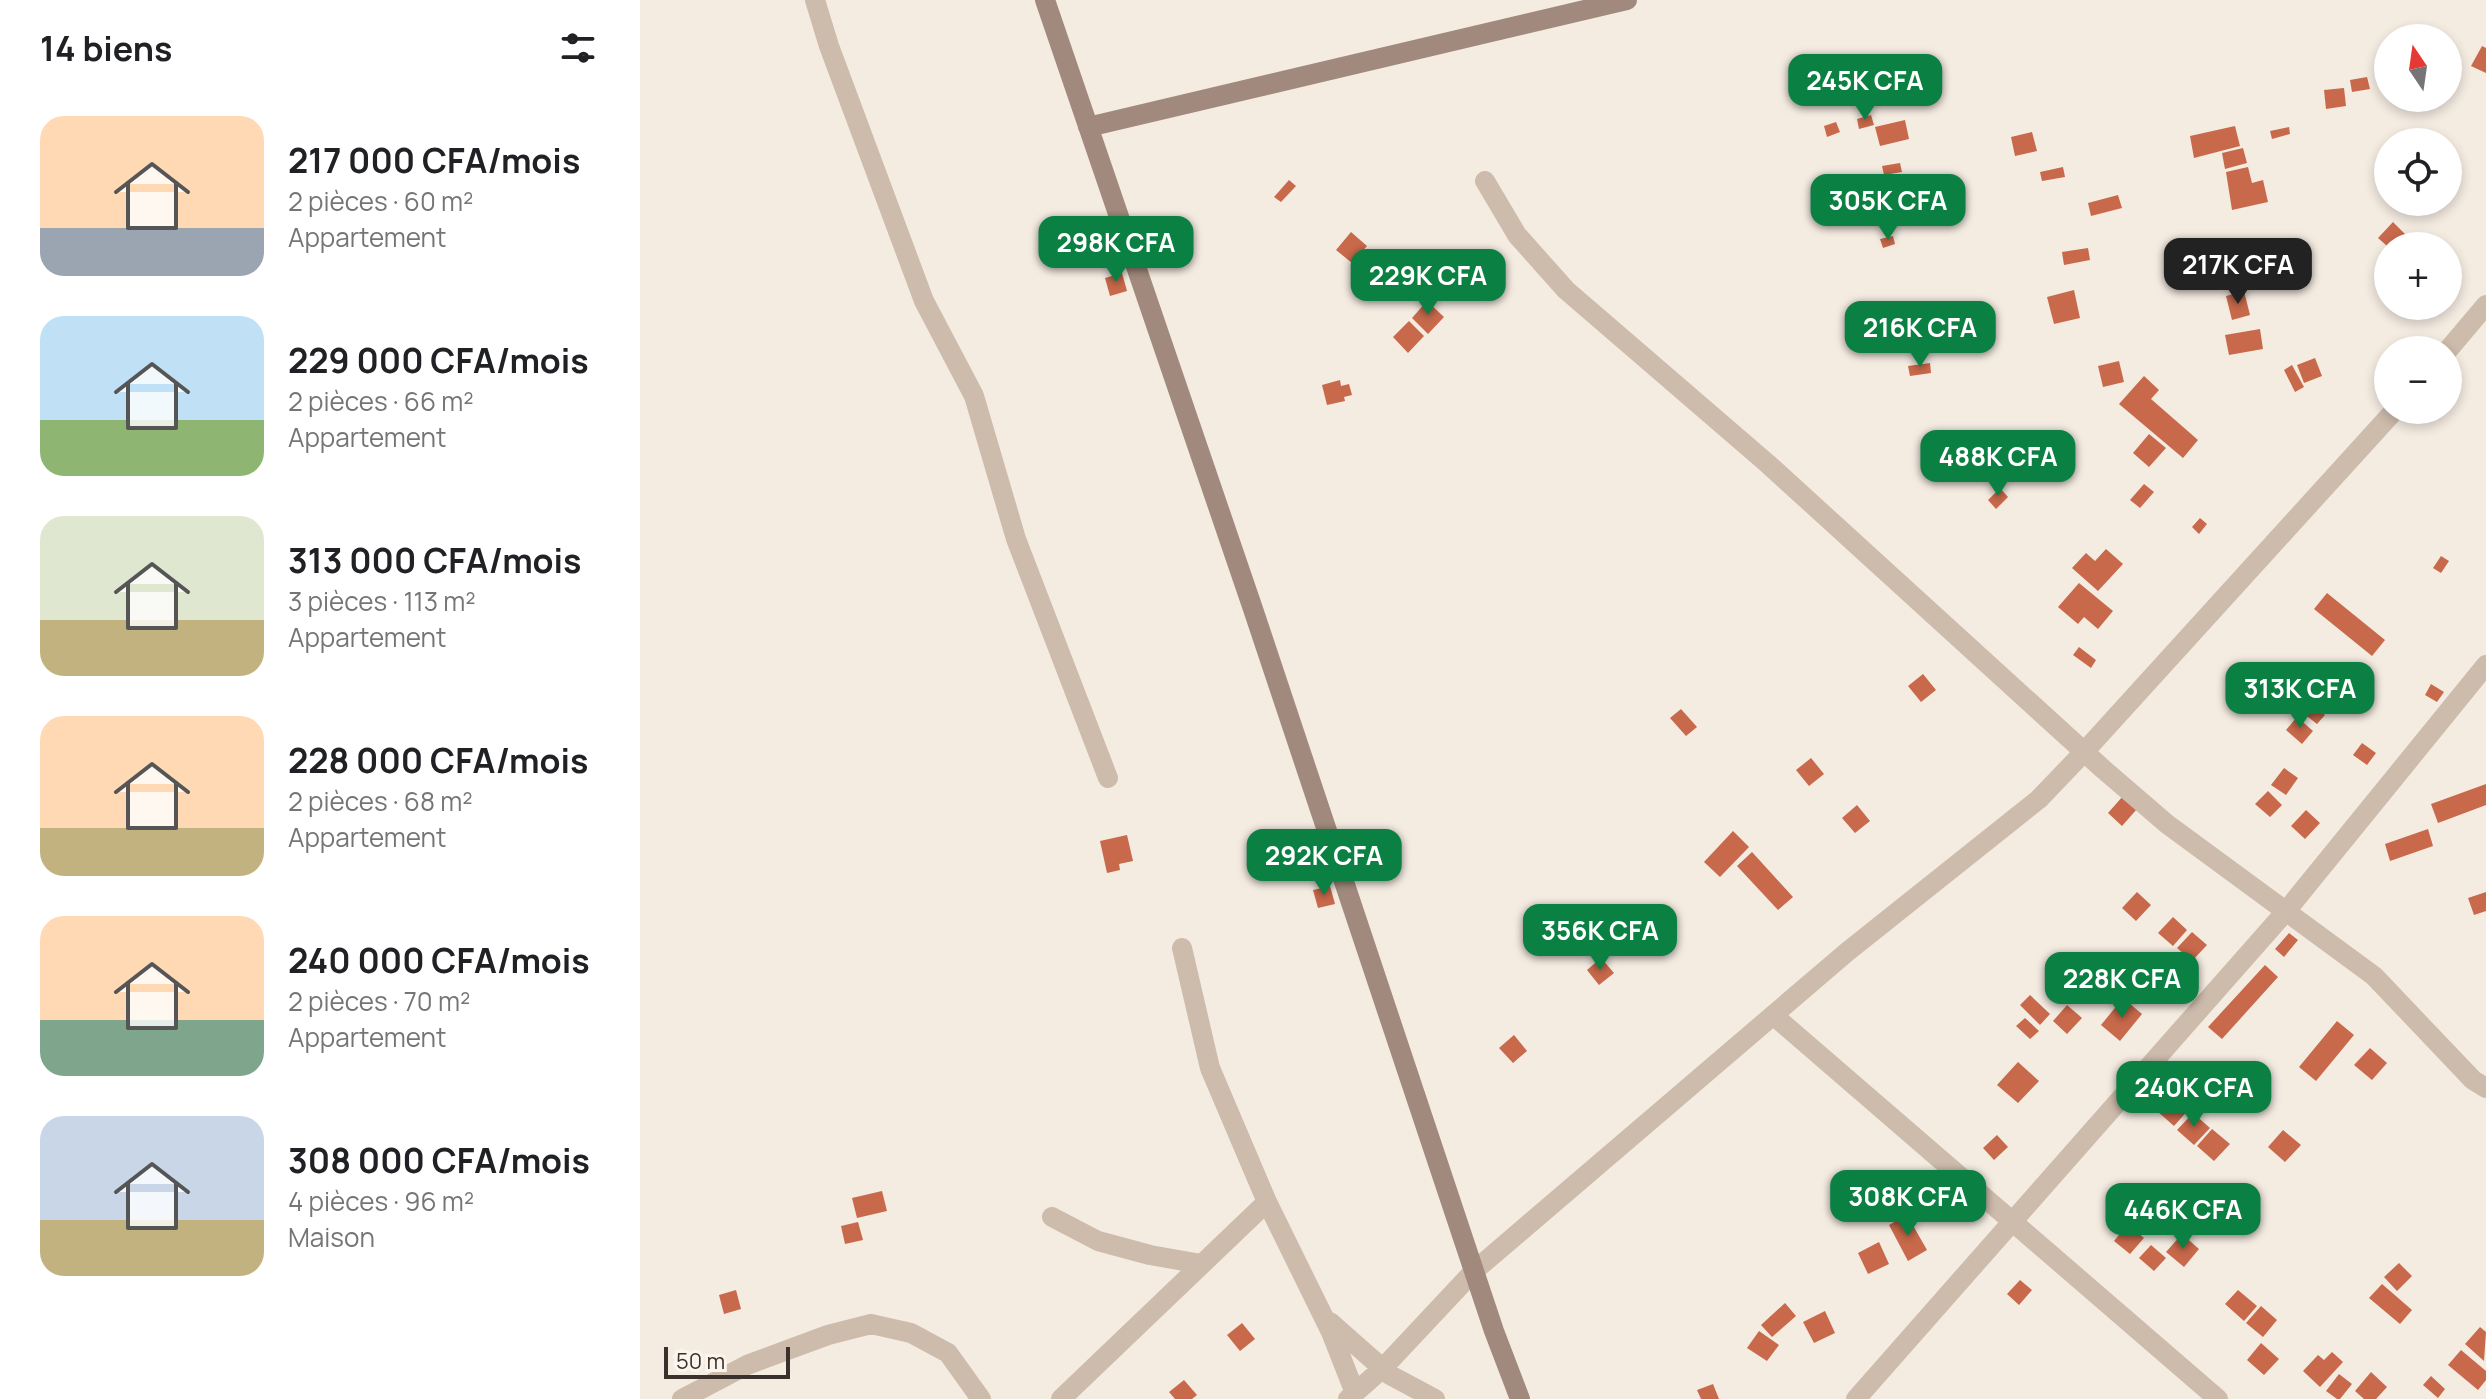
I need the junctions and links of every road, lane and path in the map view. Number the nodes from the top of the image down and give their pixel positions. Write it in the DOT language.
graph roads {
  1 [pos="815,0"];
  2 [pos="1045,0"];
  3 [pos="1627,0"];
  4 [pos="1088,127"];
  5 [pos="1485,181"];
  6 [pos="2486,305"];
  7 [pos="2460,336"];
  8 [pos="2382,424"];
  9 [pos="2486,665"];
  10 [pos="2084,752"];
  11 [pos="1108,778"];
  12 [pos="2287,910"];
  13 [pos="1182,948"];
  14 [pos="1773,1015"];
  15 [pos="2486,1088"];
  16 [pos="1267,1202"];
  17 [pos="1052,1217"];
  18 [pos="2013,1221"];
  19 [pos="1201,1264"];
  20 [pos="1474,1271"];
  21 [pos="1324,1317"];
  22 [pos="1383,1368"];
  23 [pos="1351,1396"];
  24 [pos="682,1399"];
  25 [pos="981,1399"];
  26 [pos="1061,1399"];
  27 [pos="1435,1399"];
  28 [pos="1520,1399"];
  29 [pos="1856,1399"];
  30 [pos="2218,1399"];
  1 -- 11 [label="street"];
  2 -- 4 [label="main road"];
  3 -- 4 [label="main road"];
  4 -- 20 [label="main road"];
  5 -- 10 [label="street"];
  6 -- 7 [label="street"];
  8 -- 10 [label="street"];
  9 -- 12 [label="street"];
  10 -- 12 [label="street"];
  10 -- 14 [label="street"];
  12 -- 15 [label="street"];
  12 -- 18 [label="street"];
  13 -- 16 [label="street"];
  14 -- 18 [label="street"];
  14 -- 20 [label="street"];
  16 -- 19 [label="street"];
  16 -- 21 [label="street"];
  17 -- 19 [label="street"];
  18 -- 29 [label="street"];
  18 -- 30 [label="street"];
  19 -- 26 [label="street"];
  20 -- 22 [label="street"];
  20 -- 28 [label="main road"];
  21 -- 22 [label="street"];
  21 -- 23 [label="street"];
  22 -- 23 [label="street"];
  22 -- 27 [label="street"];
  24 -- 25 [label="street"];
}
